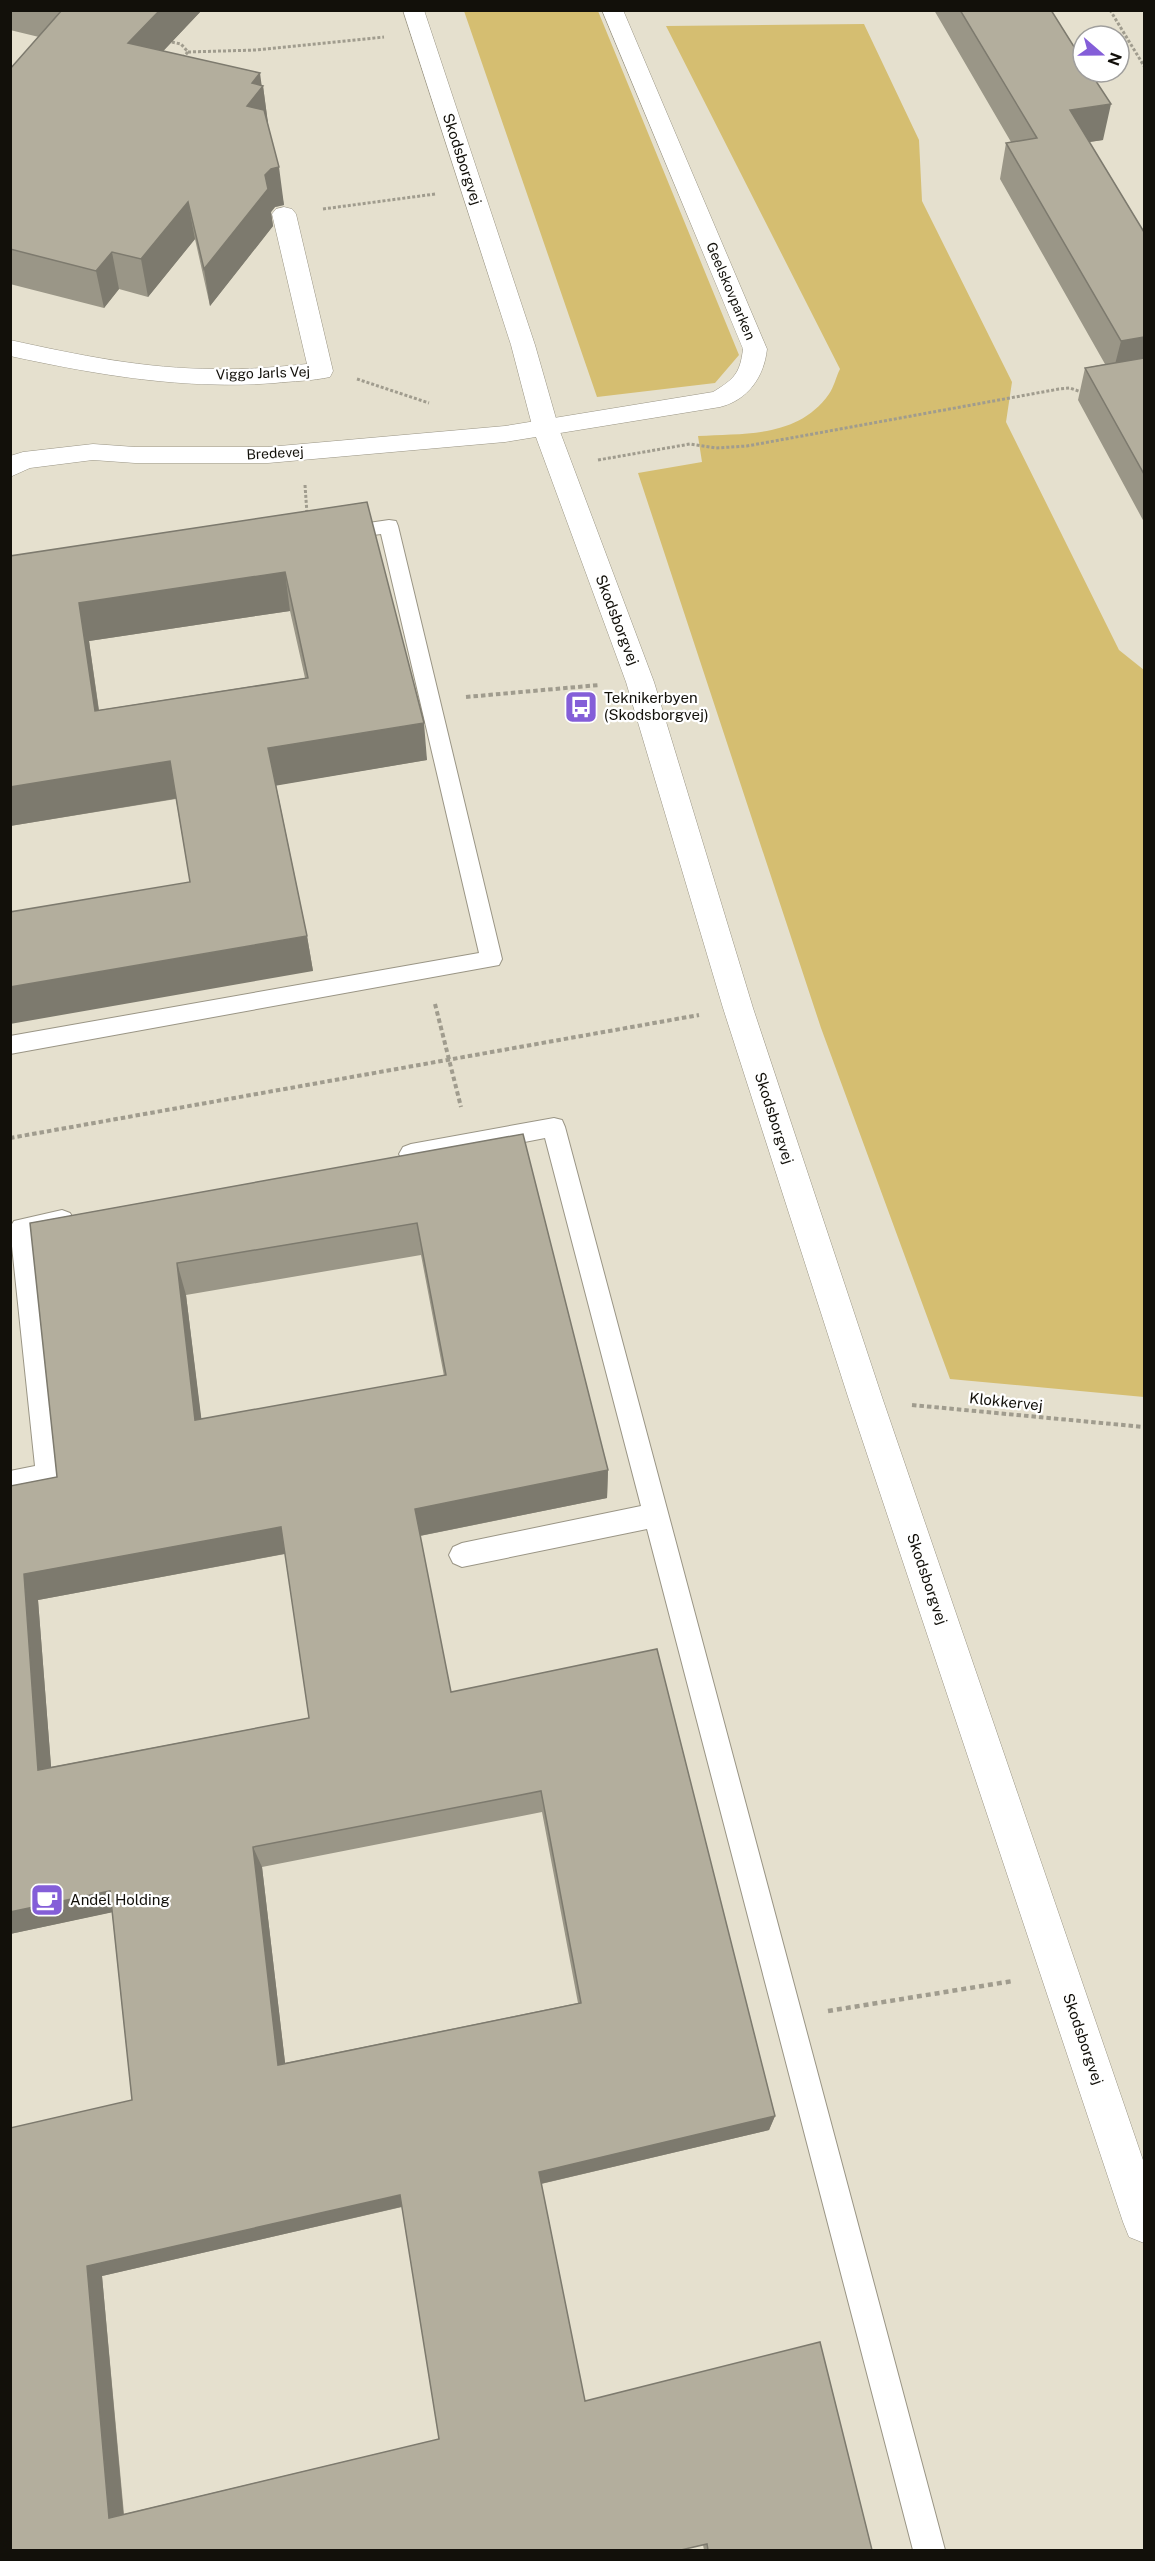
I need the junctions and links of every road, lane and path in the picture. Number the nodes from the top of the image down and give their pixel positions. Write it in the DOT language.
graph roads {
  1 [pos="612,10"];
  2 [pos="1110,10"];
  3 [pos="417,22"];
  4 [pos="188,52"];
  5 [pos="1144,66"];
  6 [pos="472,189"];
  7 [pos="284,214"];
  8 [pos="10,348"];
  9 [pos="321,371"];
  10 [pos="1085,393"];
  11 [pos="440,407"];
  12 [pos="546,429"];
  13 [pos="302,452"];
  14 [pos="15,458"];
  15 [pos="559,466"];
  16 [pos="309,538"];
  17 [pos="640,682"];
  18 [pos="430,700"];
  19 [pos="427,971"];
  20 [pos="738,1008"];
  21 [pos="10,1045"];
  22 [pos="448,1058"];
  23 [pos="10,1138"];
  24 [pos="470,1143"];
  25 [pos="390,1158"];
  26 [pos="91,1215"];
  27 [pos="866,1400"];
  28 [pos="1144,1427"];
  29 [pos="10,1483"];
  30 [pos="656,1515"];
  31 [pos="462,1555"];
  32 [pos="1060,1973"];
  33 [pos="789,2019"];
  34 [pos="1144,2222"];
  35 [pos="929,2550"];
  1 -- 12 [label="street, Geelskovparken"];
  2 -- 5 [label="path"];
  3 -- 4 [label="path"];
  3 -- 6 [label="street, Skodsborgvej"];
  4 -- 4 [label="path"];
  6 -- 7 [label="path"];
  6 -- 12 [label="street, Skodsborgvej"];
  7 -- 9 [label="street, Viggo Jarls Vej"];
  8 -- 9 [label="street, Viggo Jarls Vej"];
  9 -- 11 [label="path"];
  10 -- 15 [label="path"];
  12 -- 13 [label="street, Bredevej"];
  12 -- 15 [label="street, Skodsborgvej"];
  13 -- 14 [label="street, Bredevej"];
  13 -- 16 [label="path"];
  15 -- 17 [label="street, Skodsborgvej"];
  16 -- 18 [label="lane"];
  17 -- 18 [label="path"];
  17 -- 20 [label="street, Skodsborgvej"];
  18 -- 19 [label="lane"];
  19 -- 21 [label="lane"];
  19 -- 22 [label="path"];
  20 -- 22 [label="path"];
  20 -- 27 [label="street, Skodsborgvej"];
  22 -- 23 [label="path"];
  22 -- 24 [label="path"];
  24 -- 25 [label="lane"];
  24 -- 30 [label="lane"];
  26 -- 29 [label="lane"];
  27 -- 28 [label="path, Klokkervej"];
  27 -- 32 [label="street, Skodsborgvej"];
  30 -- 31 [label="lane"];
  30 -- 33 [label="lane"];
  32 -- 33 [label="path"];
  32 -- 34 [label="street, Skodsborgvej"];
  33 -- 35 [label="lane"];
}
